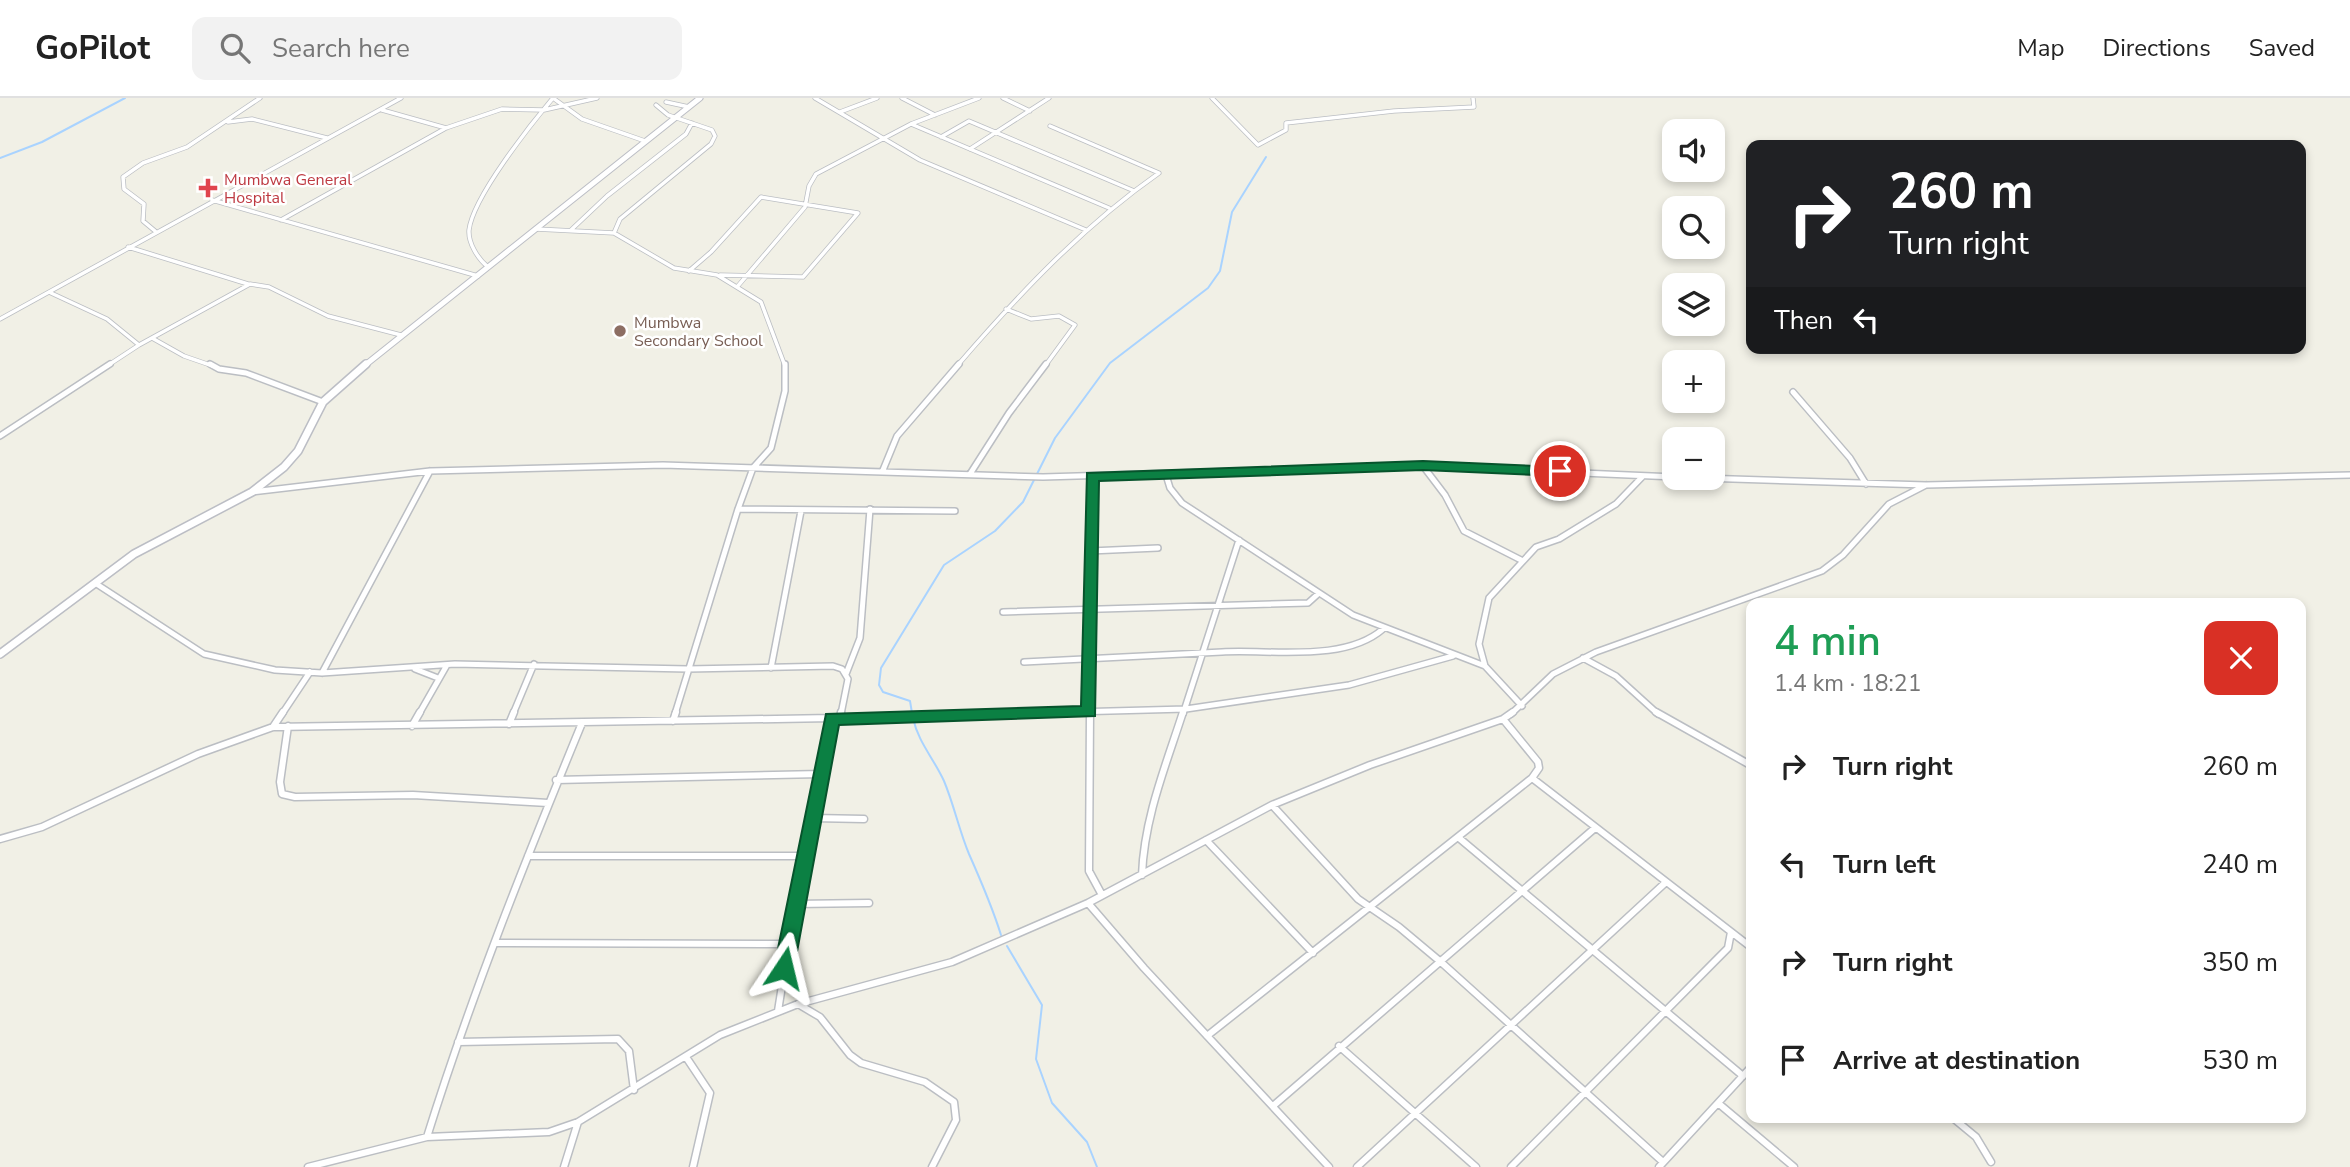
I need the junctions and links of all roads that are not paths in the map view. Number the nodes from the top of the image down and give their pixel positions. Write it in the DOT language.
graph roads {
  1 [pos="260,98"];
  2 [pos="401,98"];
  3 [pos="553,98"];
  4 [pos="597,98"];
  5 [pos="700,98"];
  6 [pos="815,98"];
  7 [pos="877,98"];
  8 [pos="902,98"];
  9 [pos="979,98"];
  10 [pos="1003,98"];
  11 [pos="1049,98"];
  12 [pos="1212,98"];
  13 [pos="1473,98"];
  14 [pos="666,102"];
  15 [pos="656,105"];
  16 [pos="561,107"];
  17 [pos="689,107"];
  18 [pos="379,110"];
  19 [pos="544,110"];
  20 [pos="1030,111"];
  21 [pos="840,112"];
  22 [pos="935,115"];
  23 [pos="676,118"];
  24 [pos="222,122"];
  25 [pos="692,123"];
  26 [pos="911,124"];
  27 [pos="1050,126"];
  28 [pos="446,128"];
  29 [pos="998,133"];
  30 [pos="941,137"];
  31 [pos="327,138"];
  32 [pos="881,139"];
  33 [pos="645,141"];
  34 [pos="970,149"];
  35 [pos="1132,190"];
  36 [pos="212,200"];
  37 [pos="805,203"];
  38 [pos="1109,208"];
  39 [pos="281,220"];
  40 [pos="536,229"];
  41 [pos="571,230"];
  42 [pos="1086,230"];
  43 [pos="155,231"];
  44 [pos="614,233"];
  45 [pos="128,247"];
  46 [pos="488,267"];
  47 [pos="689,271"];
  48 [pos="749,274"];
  49 [pos="717,275"];
  50 [pos="478,276"];
  51 [pos="250,284"];
  52 [pos="737,287"];
  53 [pos="51,293"];
  54 [pos="1006,309"];
  55 [pos="0,319"];
  56 [pos="401,335"];
  57 [pos="152,338"];
  58 [pos="139,345"];
  59 [pos="1793,392"];
  60 [pos="323,402"];
  61 [pos="0,436"];
  62 [pos="1423,466"];
  63 [pos="753,468"];
  64 [pos="883,470"];
  65 [pos="430,471"];
  66 [pos="970,474"];
  67 [pos="1166,475"];
  68 [pos="1643,475"];
  69 [pos="2350,475"];
  70 [pos="1092,476"];
  71 [pos="1662,476"];
  72 [pos="1725,479"];
  73 [pos="1867,484"];
  74 [pos="1926,485"];
  75 [pos="252,492"];
  76 [pos="738,509"];
  77 [pos="870,509"];
  78 [pos="955,510"];
  79 [pos="802,511"];
  80 [pos="1239,540"];
  81 [pos="1158,548"];
  82 [pos="1090,551"];
  83 [pos="1524,561"];
  84 [pos="95,583"];
  85 [pos="1318,594"];
  86 [pos="1218,606"];
  87 [pos="1091,610"];
  88 [pos="1003,612"];
  89 [pos="1383,629"];
  90 [pos="0,654"];
  91 [pos="1203,654"];
  92 [pos="1453,656"];
  93 [pos="1583,658"];
  94 [pos="1089,660"];
  95 [pos="1024,662"];
  96 [pos="534,664"];
  97 [pos="447,665"];
  98 [pos="1485,666"];
  99 [pos="405,667"];
  100 [pos="771,668"];
  101 [pos="688,669"];
  102 [pos="310,672"];
  103 [pos="322,673"];
  104 [pos="846,674"];
  105 [pos="438,678"];
  106 [pos="1522,706"];
  107 [pos="1186,709"];
  108 [pos="1089,712"];
  109 [pos="832,718"];
  110 [pos="840,718"];
  111 [pos="1503,719"];
  112 [pos="673,721"];
  113 [pos="582,723"];
  114 [pos="509,724"];
  115 [pos="289,726"];
  116 [pos="412,726"];
  117 [pos="273,727"];
  118 [pos="1746,763"];
  119 [pos="821,774"];
  120 [pos="1532,778"];
  121 [pos="556,780"];
  122 [pos="548,803"];
  123 [pos="1272,805"];
  124 [pos="813,818"];
  125 [pos="864,819"];
  126 [pos="1595,828"];
  127 [pos="1460,838"];
  128 [pos="0,839"];
  129 [pos="1206,840"];
  130 [pos="528,856"];
  131 [pos="804,856"];
  132 [pos="1142,875"];
  133 [pos="1665,883"];
  134 [pos="1523,893"];
  135 [pos="1102,895"];
  136 [pos="869,903"];
  137 [pos="1088,903"];
  138 [pos="795,904"];
  139 [pos="1371,907"];
  140 [pos="1731,932"];
  141 [pos="495,943"];
  142 [pos="1746,943"];
  143 [pos="788,944"];
  144 [pos="1593,952"];
  145 [pos="1313,953"];
  146 [pos="1441,963"];
  147 [pos="798,1004"];
  148 [pos="778,1011"];
  149 [pos="1665,1012"];
  150 [pos="1510,1025"];
  151 [pos="1208,1036"];
  152 [pos="458,1042"];
  153 [pos="1339,1046"];
  154 [pos="686,1058"];
  155 [pos="1746,1073"];
  156 [pos="1743,1076"];
  157 [pos="634,1090"];
  158 [pos="1585,1092"];
  159 [pos="1718,1103"];
  160 [pos="1273,1106"];
  161 [pos="1416,1112"];
  162 [pos="578,1122"];
  163 [pos="1959,1123"];
  164 [pos="428,1137"];
  165 [pos="1991,1162"];
  166 [pos="1661,1164"];
  167 [pos="308,1167"];
  168 [pos="564,1167"];
  169 [pos="694,1167"];
  170 [pos="932,1167"];
  171 [pos="1329,1167"];
  172 [pos="1357,1167"];
  173 [pos="1476,1167"];
  174 [pos="1511,1167"];
  175 [pos="1794,1167"];
  1 -- 24 [label="street"];
  2 -- 18 [label="street"];
  3 -- 16 [label="street"];
  3 -- 19 [label="street"];
  4 -- 16 [label="street"];
  5 -- 17 [label="street"];
  6 -- 21 [label="street"];
  7 -- 21 [label="street"];
  8 -- 22 [label="street"];
  9 -- 22 [label="street"];
  10 -- 20 [label="street"];
  11 -- 20 [label="street"];
  12 -- 13 [label="street"];
  14 -- 17 [label="street"];
  15 -- 23 [label="street"];
  16 -- 19 [label="street"];
  16 -- 33 [label="street"];
  17 -- 23 [label="street"];
  18 -- 28 [label="street"];
  18 -- 31 [label="street"];
  19 -- 28 [label="street"];
  19 -- 46 [label="street"];
  20 -- 29 [label="street"];
  21 -- 32 [label="street"];
  22 -- 26 [label="street"];
  23 -- 25 [label="street"];
  23 -- 33 [label="street"];
  24 -- 31 [label="street"];
  24 -- 43 [label="street"];
  25 -- 41 [label="street"];
  25 -- 44 [label="street"];
  26 -- 30 [label="street"];
  26 -- 32 [label="street"];
  27 -- 35 [label="street"];
  28 -- 39 [label="street"];
  29 -- 30 [label="street"];
  29 -- 34 [label="street"];
  29 -- 35 [label="street"];
  30 -- 34 [label="street"];
  31 -- 36 [label="street"];
  32 -- 37 [label="street"];
  32 -- 42 [label="street"];
  33 -- 40 [label="street"];
  34 -- 38 [label="street"];
  35 -- 38 [label="street"];
  36 -- 39 [label="street"];
  36 -- 43 [label="street"];
  37 -- 47 [label="street"];
  37 -- 48 [label="street"];
  37 -- 48 [label="street"];
  38 -- 42 [label="street"];
  39 -- 50 [label="street"];
  40 -- 41 [label="street"];
  40 -- 46 [label="street"];
  41 -- 44 [label="street"];
  42 -- 54 [label="street"];
  43 -- 45 [label="street"];
  44 -- 47 [label="street"];
  45 -- 51 [label="street"];
  45 -- 53 [label="street"];
  46 -- 50 [label="street"];
  47 -- 49 [label="street"];
  48 -- 49 [label="street"];
  48 -- 52 [label="street"];
  49 -- 52 [label="street"];
  50 -- 56 [label="street"];
  51 -- 56 [label="street"];
  51 -- 57 [label="street"];
  52 -- 63 [label="street"];
  53 -- 55 [label="street"];
  53 -- 58 [label="street"];
  54 -- 64 [label="street"];
  54 -- 66 [label="street"];
  56 -- 60 [label="street"];
  57 -- 58 [label="street"];
  57 -- 60 [label="street"];
  58 -- 61 [label="street"];
  59 -- 73 [label="street"];
  60 -- 75 [label="street"];
  62 -- 67 [label="street"];
  62 -- 68 [label="street"];
  62 -- 83 [label="street"];
  63 -- 64 [label="street"];
  63 -- 65 [label="street"];
  63 -- 76 [label="street"];
  64 -- 66 [label="street"];
  65 -- 75 [label="street"];
  65 -- 103 [label="street"];
  66 -- 70 [label="street"];
  67 -- 70 [label="street"];
  67 -- 80 [label="street"];
  68 -- 71 [label="street"];
  68 -- 83 [label="street"];
  69 -- 74 [label="street"];
  70 -- 82 [label="street"];
  72 -- 73 [label="street"];
  73 -- 74 [label="street"];
  74 -- 93 [label="street"];
  75 -- 84 [label="street"];
  76 -- 79 [label="street"];
  76 -- 101 [label="street"];
  77 -- 78 [label="street"];
  77 -- 79 [label="street"];
  77 -- 104 [label="street"];
  79 -- 100 [label="street"];
  80 -- 85 [label="street"];
  80 -- 86 [label="street"];
  81 -- 82 [label="street"];
  82 -- 87 [label="street"];
  83 -- 98 [label="street"];
  84 -- 90 [label="street"];
  84 -- 102 [label="street"];
  85 -- 86 [label="street"];
  85 -- 89 [label="street"];
  86 -- 87 [label="street"];
  86 -- 91 [label="street"];
  87 -- 88 [label="street"];
  87 -- 94 [label="street"];
  89 -- 91 [label="street"];
  89 -- 92 [label="street"];
  91 -- 94 [label="street"];
  91 -- 107 [label="street"];
  92 -- 98 [label="street"];
  92 -- 107 [label="street"];
  93 -- 106 [label="street"];
  93 -- 118 [label="street"];
  94 -- 95 [label="street"];
  94 -- 108 [label="street"];
  96 -- 97 [label="street"];
  96 -- 101 [label="street"];
  96 -- 114 [label="street"];
  97 -- 99 [label="street"];
  97 -- 105 [label="street"];
  98 -- 106 [label="street"];
  99 -- 103 [label="street"];
  99 -- 105 [label="street"];
  100 -- 101 [label="street"];
  100 -- 104 [label="street"];
  101 -- 112 [label="street"];
  102 -- 103 [label="street"];
  102 -- 117 [label="street"];
  104 -- 110 [label="street"];
  105 -- 116 [label="street"];
  106 -- 111 [label="street"];
  107 -- 108 [label="street"];
  107 -- 132 [label="street"];
  108 -- 110 [label="street"];
  108 -- 135 [label="street"];
  109 -- 110 [label="street"];
  109 -- 112 [label="street"];
  109 -- 119 [label="street"];
  111 -- 120 [label="street"];
  111 -- 123 [label="street"];
  112 -- 113 [label="street"];
  113 -- 114 [label="street"];
  113 -- 121 [label="street"];
  114 -- 116 [label="street"];
  115 -- 116 [label="street"];
  115 -- 117 [label="street"];
  115 -- 122 [label="street"];
  117 -- 128 [label="street"];
  119 -- 121 [label="street"];
  119 -- 124 [label="street"];
  120 -- 126 [label="street"];
  120 -- 127 [label="street"];
  121 -- 122 [label="street"];
  122 -- 130 [label="street"];
  123 -- 129 [label="street"];
  123 -- 139 [label="street"];
  124 -- 125 [label="street"];
  124 -- 131 [label="street"];
  126 -- 133 [label="street"];
  126 -- 134 [label="street"];
  127 -- 134 [label="street"];
  127 -- 139 [label="street"];
  129 -- 132 [label="street"];
  129 -- 145 [label="street"];
  130 -- 131 [label="street"];
  130 -- 141 [label="street"];
  131 -- 138 [label="street"];
  132 -- 135 [label="street"];
  133 -- 140 [label="street"];
  133 -- 144 [label="street"];
  134 -- 144 [label="street"];
  134 -- 146 [label="street"];
  135 -- 137 [label="street"];
  136 -- 138 [label="street"];
  137 -- 147 [label="street"];
  137 -- 151 [label="street"];
  138 -- 143 [label="street"];
  139 -- 145 [label="street"];
  139 -- 146 [label="street"];
  140 -- 142 [label="street"];
  140 -- 149 [label="street"];
  141 -- 143 [label="street"];
  141 -- 152 [label="street"];
  143 -- 148 [label="street"];
  144 -- 149 [label="street"];
  144 -- 150 [label="street"];
  145 -- 151 [label="street"];
  146 -- 150 [label="street"];
  146 -- 153 [label="street"];
  147 -- 148 [label="street"];
  147 -- 170 [label="street"];
  148 -- 154 [label="street"];
  149 -- 156 [label="street"];
  149 -- 158 [label="street"];
  150 -- 158 [label="street"];
  150 -- 161 [label="street"];
  151 -- 160 [label="street"];
  152 -- 157 [label="street"];
  152 -- 164 [label="street"];
  153 -- 160 [label="street"];
  153 -- 161 [label="street"];
  154 -- 157 [label="street"];
  154 -- 169 [label="street"];
  155 -- 156 [label="street"];
  156 -- 159 [label="street"];
  157 -- 162 [label="street"];
  158 -- 166 [label="street"];
  158 -- 174 [label="street"];
  159 -- 166 [label="street"];
  159 -- 175 [label="street"];
  160 -- 171 [label="street"];
  161 -- 172 [label="street"];
  161 -- 173 [label="street"];
  162 -- 164 [label="street"];
  162 -- 168 [label="street"];
  163 -- 165 [label="street"];
  164 -- 167 [label="street"];
}
